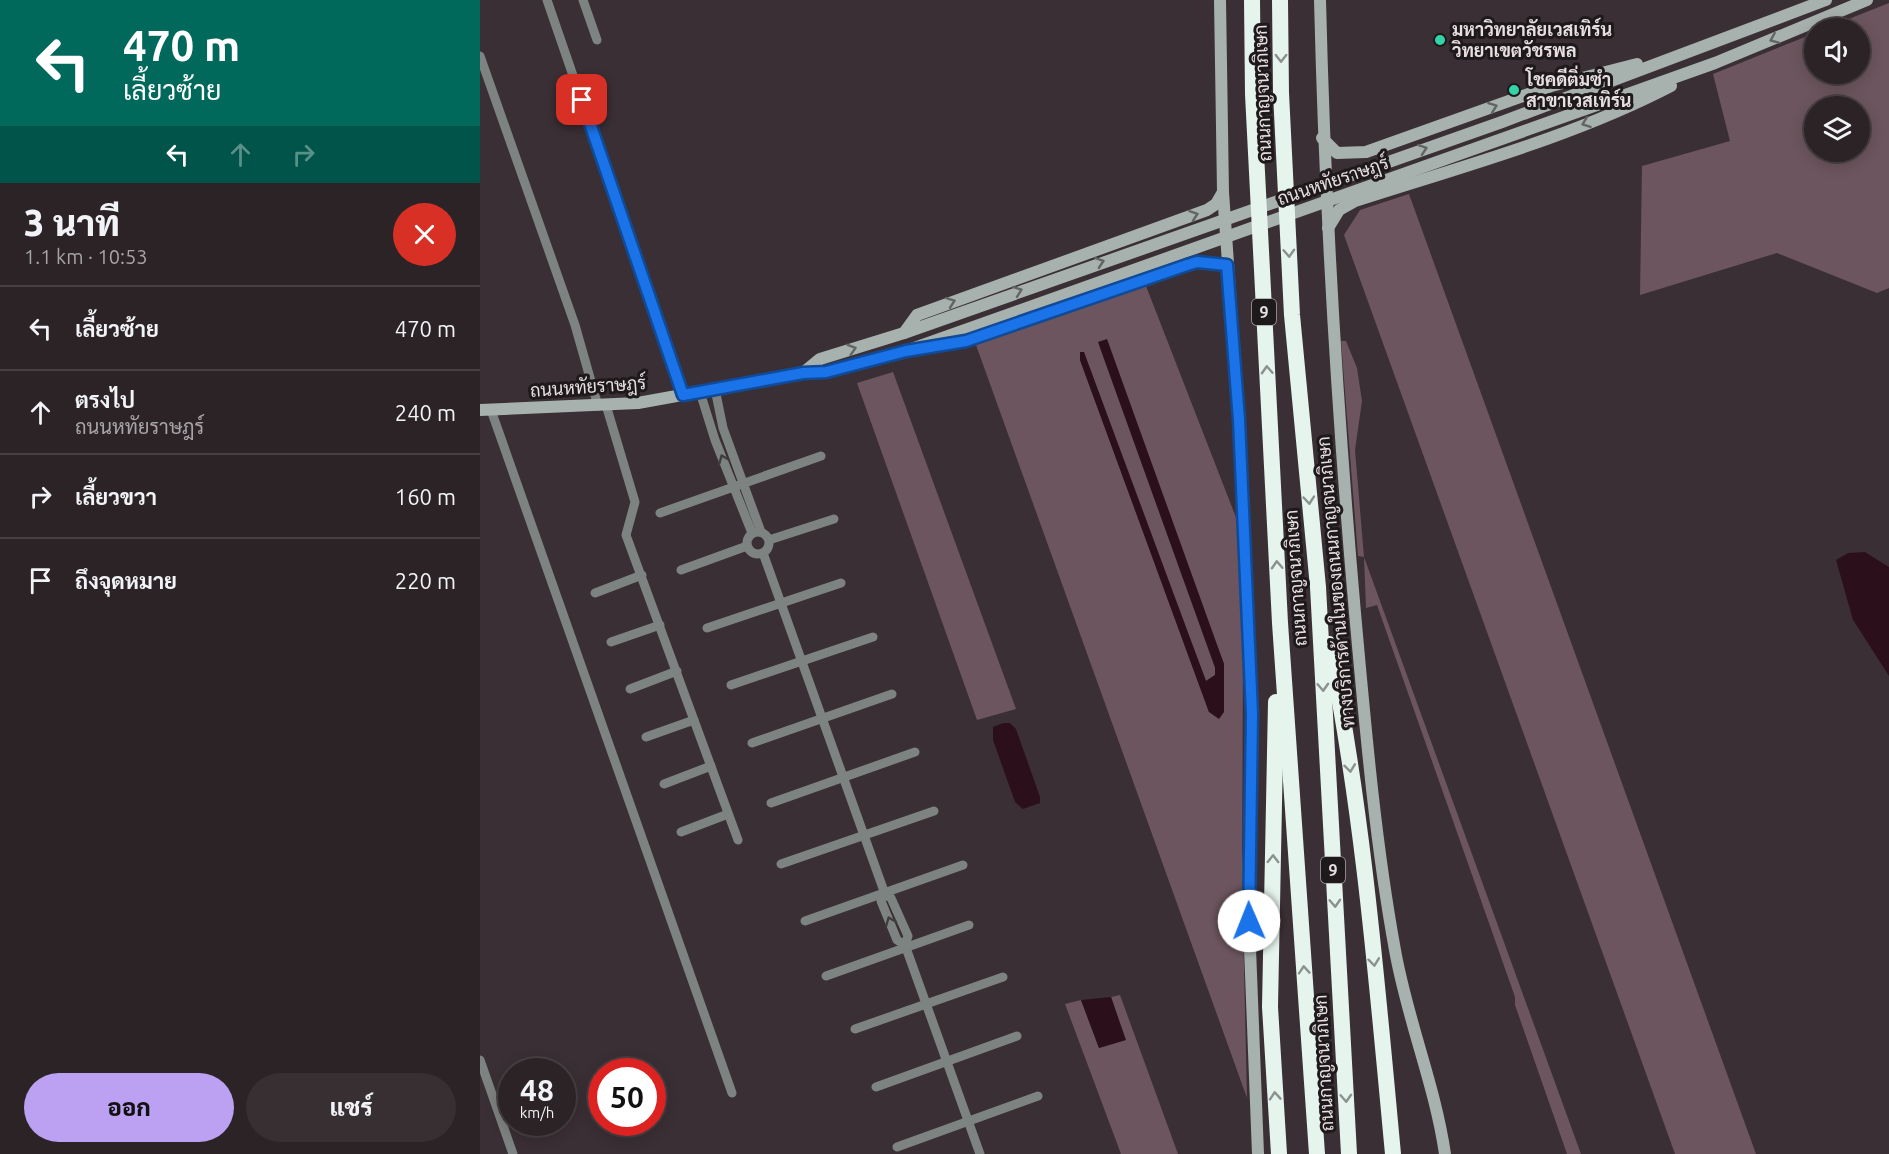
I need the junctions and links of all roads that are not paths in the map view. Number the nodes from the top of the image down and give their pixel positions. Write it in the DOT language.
graph roads {
  1 [pos="547,0"];
  2 [pos="583,0"];
  3 [pos="1220,0"];
  4 [pos="1252,0"];
  5 [pos="1280,0"];
  6 [pos="1320,0"];
  7 [pos="1826,0"];
  8 [pos="1867,0"];
  9 [pos="597,40"];
  10 [pos="1710,44"];
  11 [pos="480,56"];
  12 [pos="1715,63"];
  13 [pos="1322,138"];
  14 [pos="1224,192"];
  15 [pos="1167,224"];
  16 [pos="1328,228"];
  17 [pos="1227,265"];
  18 [pos="1181,267"];
  19 [pos="904,333"];
  20 [pos="906,351"];
  21 [pos="803,373"];
  22 [pos="715,389"];
  23 [pos="700,392"];
  24 [pos="683,395"];
  25 [pos="602,405"];
  26 [pos="485,410"];
  27 [pos="723,428"];
  28 [pos="712,431"];
  29 [pos="821,456"];
  30 [pos="738,485"];
  31 [pos="660,513"];
  32 [pos="834,519"];
  33 [pos="756,533"];
  34 [pos="769,540"];
  35 [pos="747,546"];
  36 [pos="763,553"];
  37 [pos="681,570"];
  38 [pos="642,575"];
  39 [pos="841,583"];
  40 [pos="1317,587"];
  41 [pos="595,593"];
  42 [pos="781,603"];
  43 [pos="1280,623"];
  44 [pos="660,625"];
  45 [pos="707,628"];
  46 [pos="873,636"];
  47 [pos="611,642"];
  48 [pos="802,660"];
  49 [pos="677,671"];
  50 [pos="731,685"];
  51 [pos="630,689"];
  52 [pos="892,694"];
  53 [pos="823,719"];
  54 [pos="694,720"];
  55 [pos="646,737"];
  56 [pos="752,743"];
  57 [pos="915,752"];
  58 [pos="711,766"];
  59 [pos="843,777"];
  60 [pos="664,784"];
  61 [pos="771,803"];
  62 [pos="934,811"];
  63 [pos="729,814"];
  64 [pos="681,832"];
  65 [pos="864,834"];
  66 [pos="738,840"];
  67 [pos="781,864"];
  68 [pos="963,865"];
  69 [pos="885,892"];
  70 [pos="805,921"];
  71 [pos="969,925"];
  72 [pos="906,947"];
  73 [pos="826,976"];
  74 [pos="1003,977"];
  75 [pos="926,1003"];
  76 [pos="855,1029"];
  77 [pos="1017,1036"];
  78 [pos="480,1060"];
  79 [pos="947,1062"];
  80 [pos="876,1087"];
  81 [pos="732,1093"];
  82 [pos="1038,1096"];
  83 [pos="968,1122"];
  84 [pos="897,1147"];
  85 [pos="513,1154"];
  86 [pos="980,1154"];
  87 [pos="1258,1154"];
  88 [pos="1279,1154"];
  89 [pos="1317,1154"];
  90 [pos="1349,1154"];
  91 [pos="1393,1154"];
  92 [pos="1445,1154"];
  1 -- 24 [label="street"];
  2 -- 9 [label="street"];
  3 -- 14 [label="main road"];
  43 -- 4 [label="highway, ถนนกาญจนาภิเษก / 9, one-way"];
  5 -- 40 [label="highway, ถนนกาญจนาภิเษก / 9, one-way"];
  6 -- 13 [label="main road, ทางบริการด้านในของถนนกาญจนาภิเษก"];
  7 -- 10 [label="main road, ถนนหทัยราษฎร์"];
  8 -- 12 [label="main road, ถนนหทัยราษฎร์, one-way"];
  13 -- 10 [label="main road, one-way"];
  19 -- 10 [label="main road, ถนนหทัยราษฎร์, one-way"];
  11 -- 25 [label="street"];
  12 -- 16 [label="main road, one-way"];
  12 -- 20 [label="main road, ถนนหทัยราษฎร์"];
  13 -- 16 [label="main road, ทางบริการด้านในของถนนกาญจนาภิเษก"];
  15 -- 14 [label="main road, one-way"];
  14 -- 17 [label="main road"];
  15 -- 18 [label="main road"];
  19 -- 15 [label="main road, one-way"];
  16 -- 92 [label="main road, ทางบริการด้านในของถนนกาญจนาภิเษก"];
  17 -- 18 [label="main road"];
  17 -- 87 [label="main road"];
  18 -- 20 [label="main road"];
  21 -- 19 [label="main road, ถนนหทัยราษฎร์, one-way"];
  20 -- 21 [label="main road, ถนนหทัยราษฎร์"];
  21 -- 22 [label="main road, ถนนหทัยราษฎร์"];
  22 -- 23 [label="main road, ถนนหทัยราษฎร์"];
  22 -- 27 [label="street"];
  23 -- 24 [label="main road, ถนนหทัยราษฎร์"];
  23 -- 28 [label="street"];
  24 -- 25 [label="main road, ถนนหทัยราษฎร์"];
  25 -- 26 [label="main road, ถนนหทัยราษฎร์"];
  25 -- 38 [label="street"];
  26 -- 81 [label="street"];
  27 -- 28 [label="street"];
  27 -- 30 [label="street"];
  30 -- 28 [label="street, one-way"];
  29 -- 30 [label="street"];
  30 -- 31 [label="street"];
  30 -- 33 [label="street"];
  32 -- 34 [label="street"];
  33 -- 34 [label="street"];
  33 -- 35 [label="street"];
  34 -- 36 [label="street"];
  35 -- 36 [label="street"];
  35 -- 37 [label="street"];
  36 -- 42 [label="street"];
  38 -- 41 [label="street"];
  38 -- 44 [label="street"];
  39 -- 42 [label="street"];
  40 -- 90 [label="highway, ถนนกาญจนาภิเษก / 9, one-way"];
  40 -- 91 [label="highway, one-way"];
  42 -- 45 [label="street"];
  42 -- 48 [label="street"];
  88 -- 43 [label="highway, one-way"];
  89 -- 43 [label="highway, ถนนกาญจนาภิเษก / 9, one-way"];
  44 -- 47 [label="street"];
  44 -- 49 [label="street"];
  46 -- 48 [label="street"];
  48 -- 50 [label="street"];
  48 -- 53 [label="street"];
  49 -- 51 [label="street"];
  49 -- 54 [label="street"];
  52 -- 53 [label="street"];
  53 -- 56 [label="street"];
  53 -- 59 [label="street"];
  54 -- 55 [label="street"];
  54 -- 58 [label="street"];
  57 -- 59 [label="street"];
  58 -- 60 [label="street"];
  58 -- 63 [label="street"];
  59 -- 61 [label="street"];
  59 -- 65 [label="street"];
  62 -- 65 [label="street"];
  63 -- 64 [label="street"];
  63 -- 66 [label="street"];
  65 -- 67 [label="street"];
  65 -- 69 [label="street"];
  68 -- 69 [label="street"];
  69 -- 70 [label="street"];
  69 -- 72 [label="street"];
  71 -- 72 [label="street"];
  72 -- 73 [label="street"];
  72 -- 75 [label="street"];
  74 -- 75 [label="street"];
  75 -- 76 [label="street"];
  75 -- 79 [label="street"];
  77 -- 79 [label="street"];
  78 -- 85 [label="street"];
  79 -- 80 [label="street"];
  79 -- 83 [label="street"];
  82 -- 83 [label="street"];
  83 -- 84 [label="street"];
  83 -- 86 [label="street"];
}
